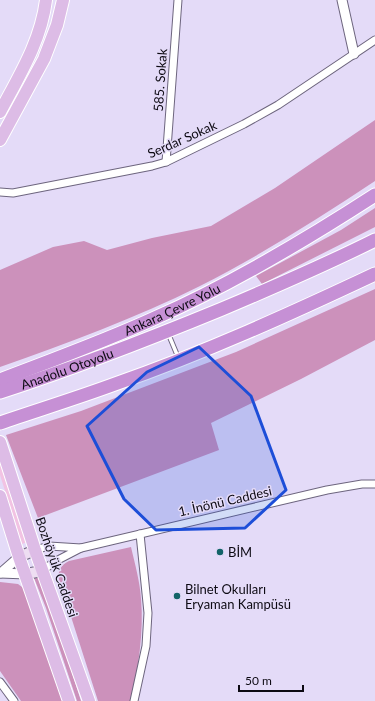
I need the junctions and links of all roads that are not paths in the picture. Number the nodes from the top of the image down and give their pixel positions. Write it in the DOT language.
graph roads {
  1 [pos="46,0"];
  2 [pos="63,0"];
  3 [pos="178,0"];
  4 [pos="342,0"];
  5 [pos="375,40"];
  6 [pos="354,54"];
  7 [pos="0,112"];
  8 [pos="0,140"];
  9 [pos="166,162"];
  10 [pos="0,192"];
  11 [pos="375,195"];
  12 [pos="375,240"];
  13 [pos="375,274"];
  14 [pos="167,332"];
  15 [pos="179,360"];
  16 [pos="0,380"];
  17 [pos="0,392"];
  18 [pos="0,423"];
  19 [pos="0,442"];
  20 [pos="375,484"];
  21 [pos="0,496"];
  22 [pos="140,534"];
  23 [pos="81,548"];
  24 [pos="35,550"];
  25 [pos="19,557"];
  26 [pos="42,570"];
  27 [pos="0,573"];
  28 [pos="26,574"];
  29 [pos="0,682"];
  30 [pos="14,701"];
  31 [pos="69,701"];
  32 [pos="89,701"];
  33 [pos="134,701"];
  1 -- 7 [label="main road"];
  2 -- 8 [label="main road"];
  3 -- 9 [label="street, 585. Sokak"];
  4 -- 6 [label="street"];
  5 -- 6 [label="street, Serdar Sokak"];
  6 -- 9 [label="street, Serdar Sokak"];
  9 -- 10 [label="street, Serdar Sokak"];
  11 -- 16 [label="highway, Ankara Çevre Yolu"];
  12 -- 14 [label="highway, Anadolu Otoyolu"];
  13 -- 15 [label="highway"];
  14 -- 15 [label="lane"];
  14 -- 17 [label="highway, Anadolu Otoyolu"];
  15 -- 18 [label="highway"];
  19 -- 24 [label="main road, Bozhöyük Caddesi"];
  20 -- 22 [label="street, 1. İnönü Caddesi"];
  21 -- 25 [label="main road"];
  22 -- 23 [label="street, 1. İnönü Caddesi"];
  22 -- 33 [label="street"];
  23 -- 24 [label="street"];
  23 -- 26 [label="street"];
  24 -- 25 [label="main road"];
  24 -- 26 [label="main road, Bozhöyük Caddesi"];
  25 -- 27 [label="street"];
  25 -- 28 [label="main road"];
  26 -- 28 [label="main road"];
  26 -- 32 [label="main road, Bozhöyük Caddesi"];
  27 -- 28 [label="street"];
  28 -- 31 [label="main road"];
  29 -- 30 [label="street"];
}
